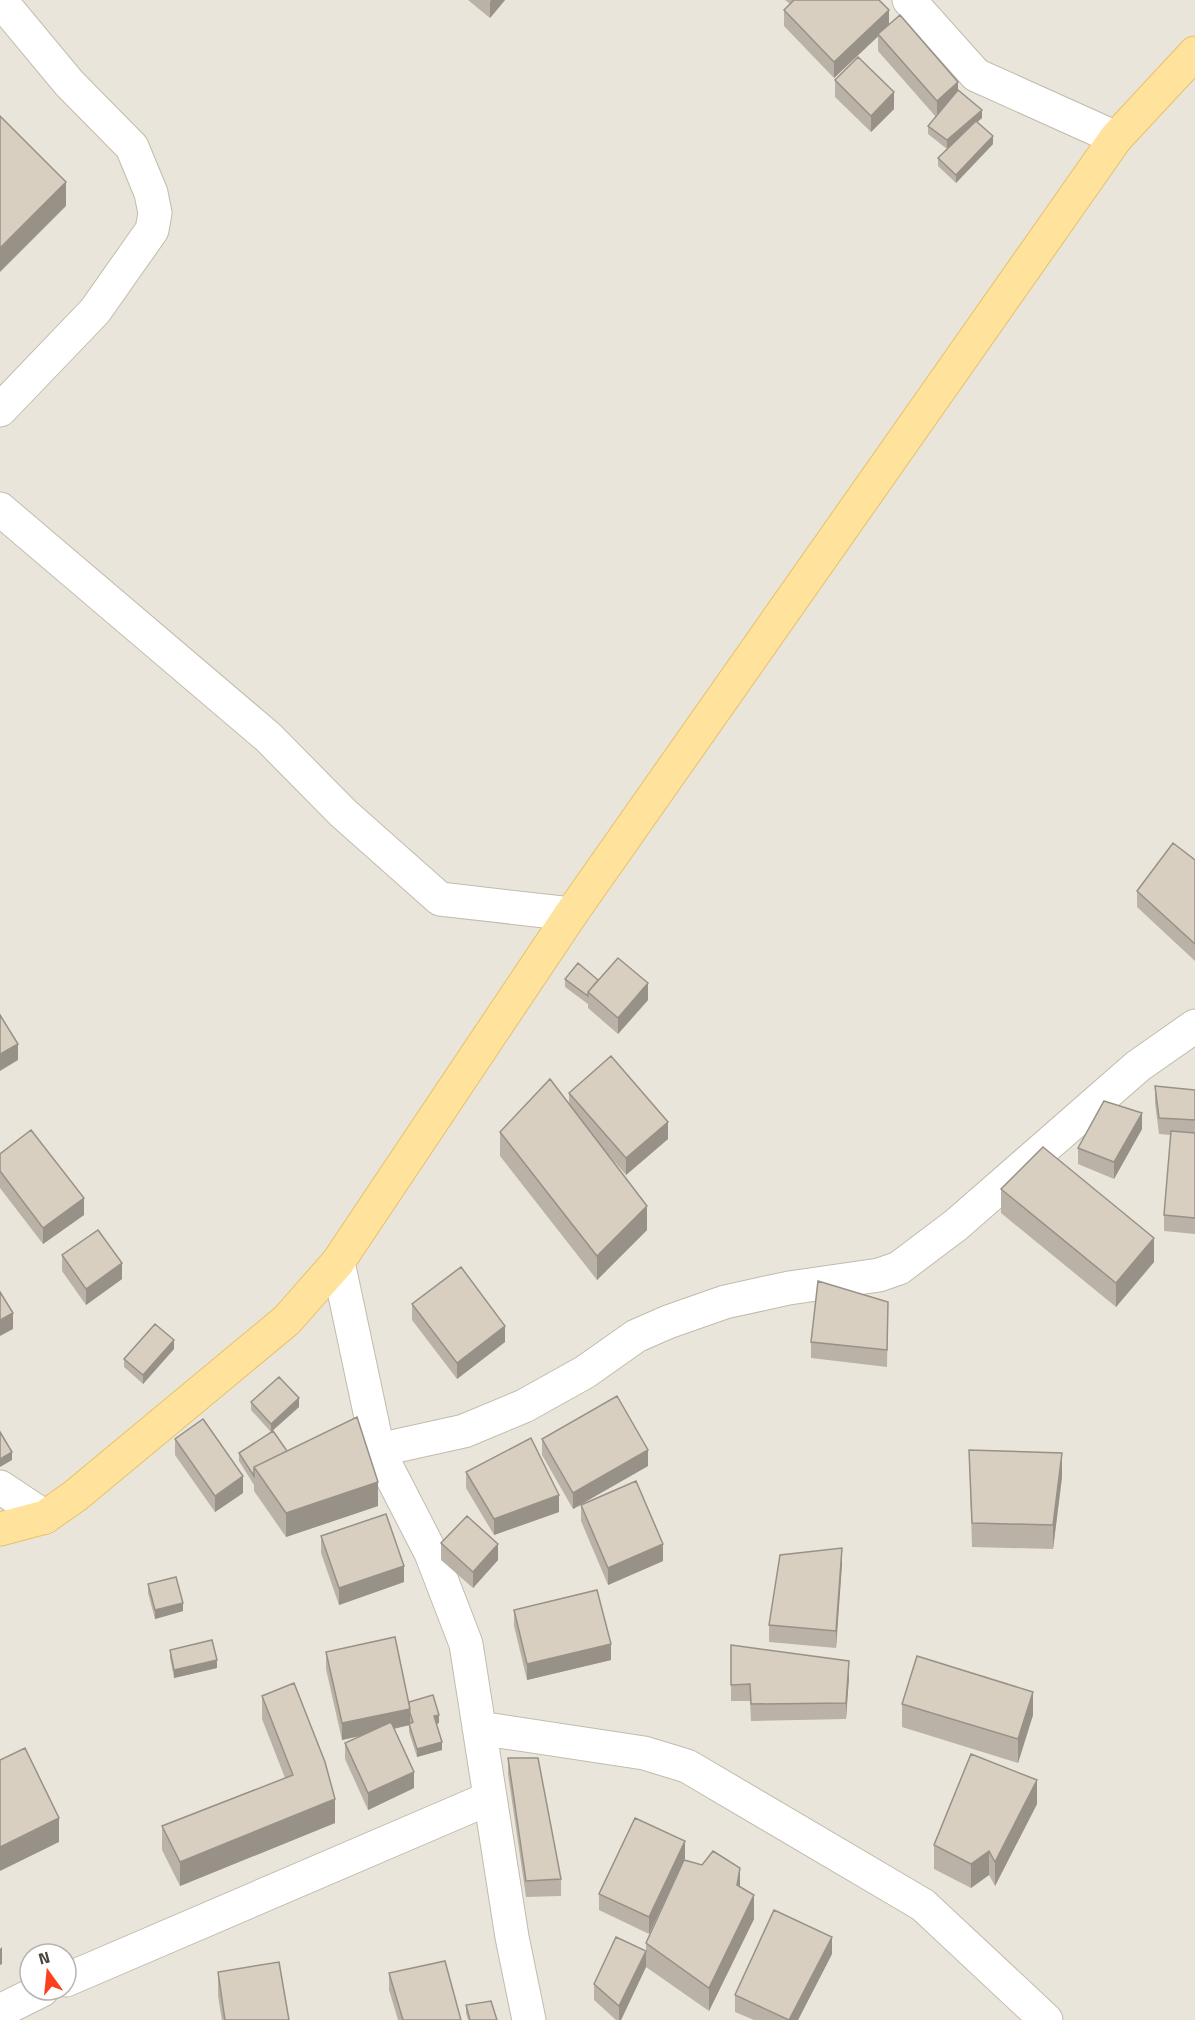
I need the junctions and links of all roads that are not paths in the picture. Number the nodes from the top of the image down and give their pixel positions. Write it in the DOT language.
graph roads {
  1 [pos="0,0"];
  2 [pos="909,0"];
  3 [pos="1195,53"];
  4 [pos="1116,138"];
  5 [pos="0,410"];
  6 [pos="0,509"];
  7 [pos="571,914"];
  8 [pos="1195,1026"];
  9 [pos="338,1262"];
  10 [pos="378,1450"];
  11 [pos="0,1487"];
  12 [pos="45,1517"];
  13 [pos="0,1529"];
  14 [pos="479,1728"];
  15 [pos="490,1798"];
  16 [pos="78,1975"];
  17 [pos="18,2002"];
  18 [pos="0,2011"];
  19 [pos="530,2020"];
  20 [pos="1046,2020"];
  1 -- 5 [label="street"];
  2 -- 4 [label="street"];
  3 -- 4 [label="main road"];
  4 -- 7 [label="main road"];
  6 -- 7 [label="street"];
  7 -- 9 [label="main road"];
  8 -- 10 [label="street"];
  9 -- 10 [label="street"];
  9 -- 12 [label="main road"];
  10 -- 14 [label="street"];
  11 -- 12 [label="street"];
  12 -- 13 [label="main road"];
  14 -- 15 [label="street"];
  14 -- 20 [label="street"];
  15 -- 16 [label="street"];
  15 -- 19 [label="street"];
  17 -- 18 [label="street"];
}
